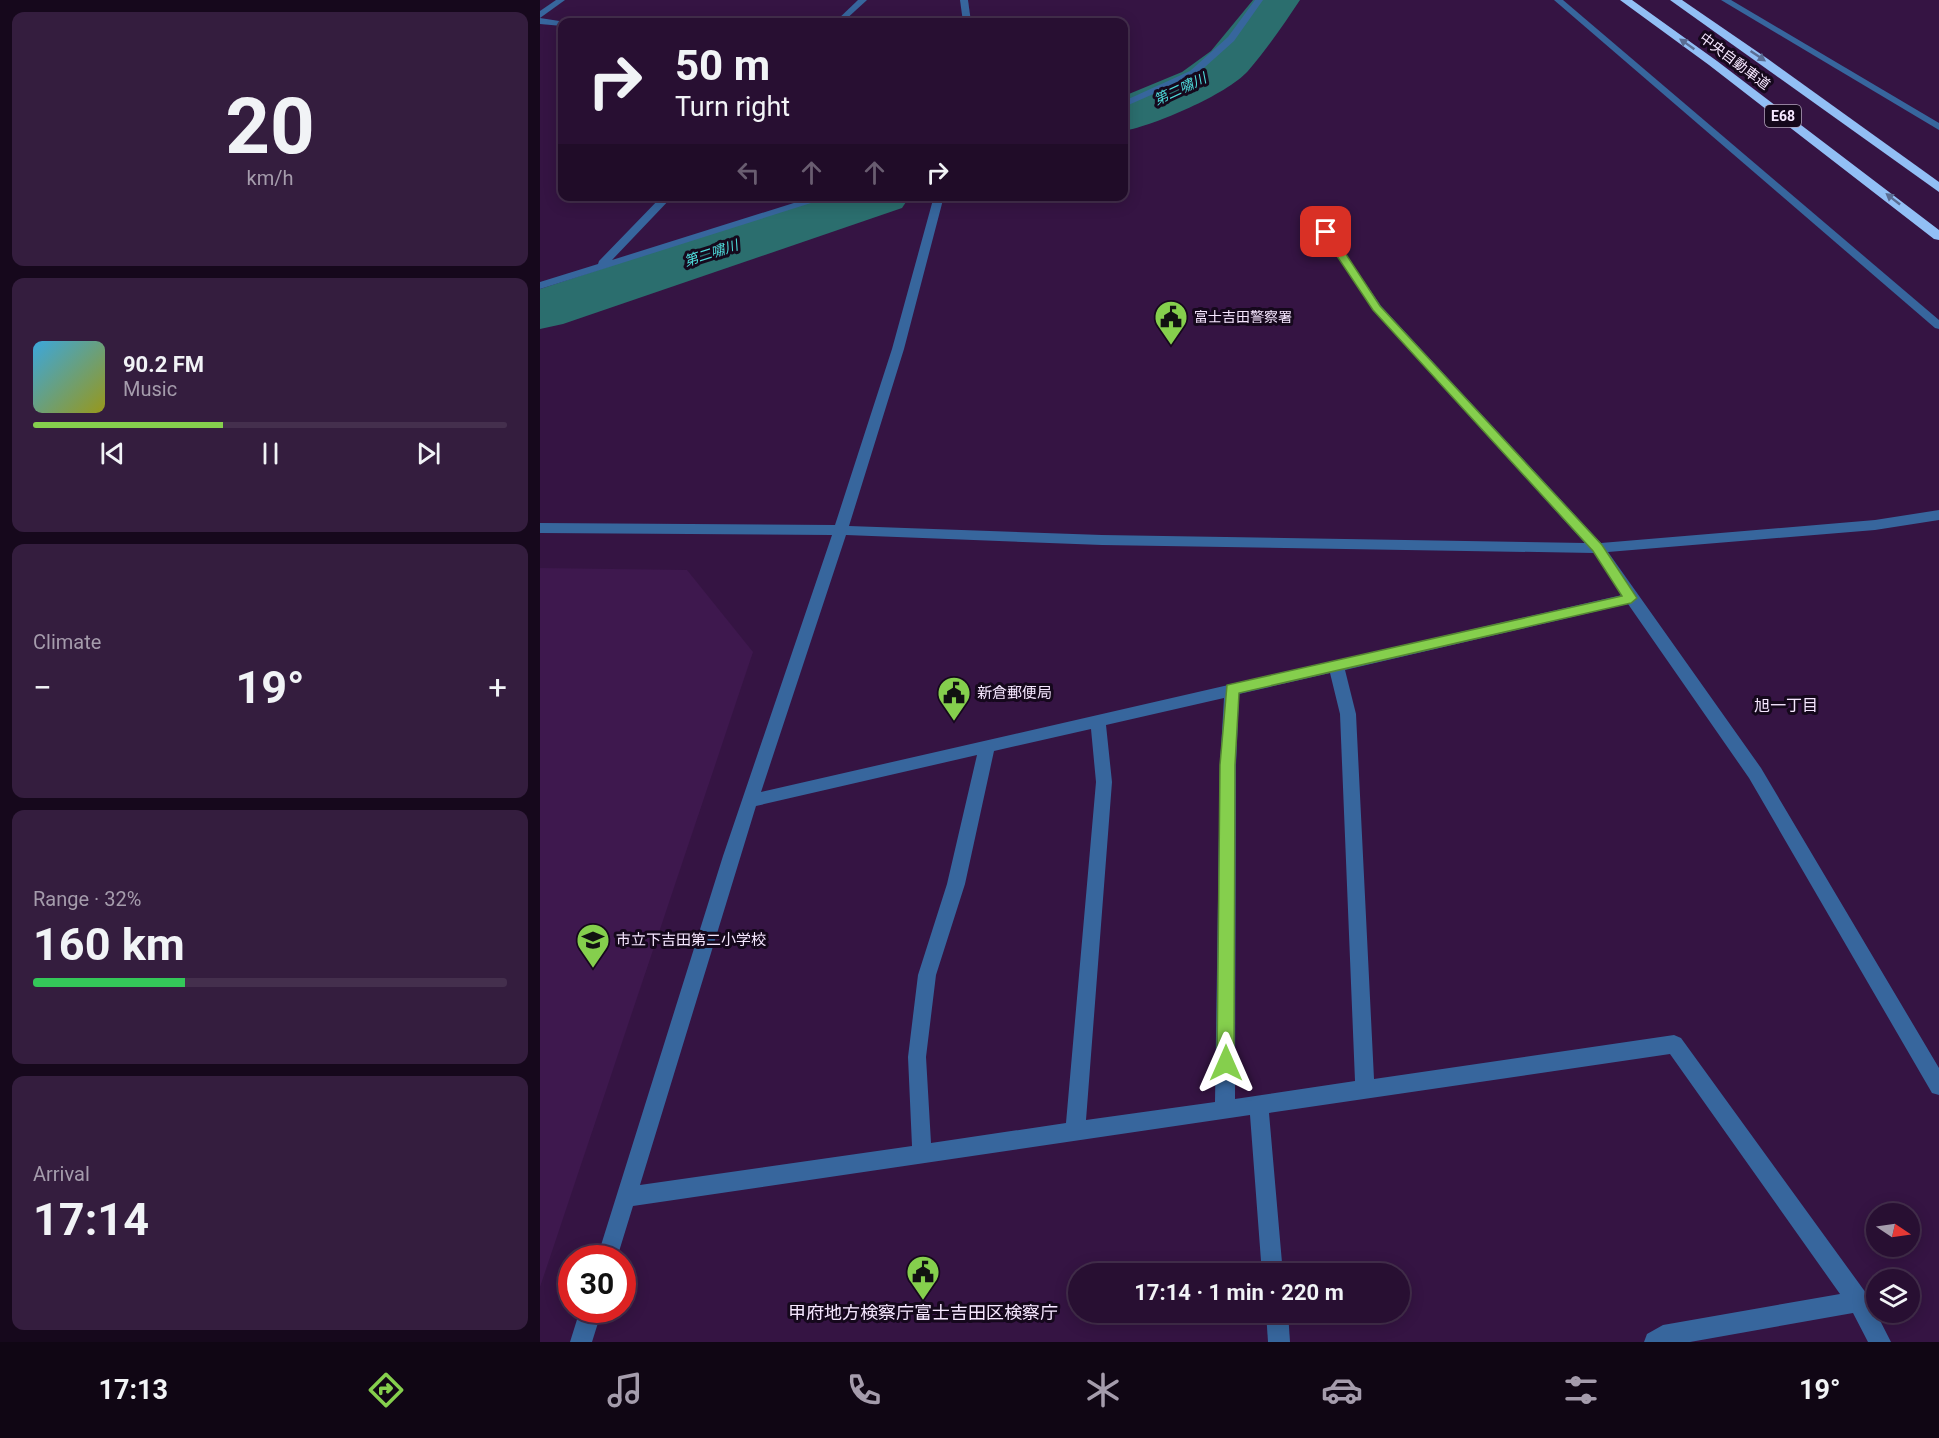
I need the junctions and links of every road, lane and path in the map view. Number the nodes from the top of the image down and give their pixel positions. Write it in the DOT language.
graph roads {
  1 [pos="561,0"];
  2 [pos="863,0"];
  3 [pos="964,0"];
  4 [pos="1260,0"];
  5 [pos="1558,0"];
  6 [pos="1625,0"];
  7 [pos="1675,0"];
  8 [pos="1725,0"];
  9 [pos="540,15"];
  10 [pos="843,18"];
  11 [pos="966,18"];
  12 [pos="540,21"];
  13 [pos="558,23"];
  14 [pos="1128,102"];
  15 [pos="1939,127"];
  16 [pos="1939,188"];
  17 [pos="663,201"];
  18 [pos="812,201"];
  19 [pos="938,201"];
  20 [pos="1315,225"];
  21 [pos="1939,236"];
  22 [pos="602,265"];
  23 [pos="540,286"];
  24 [pos="1939,327"];
  25 [pos="1939,515"];
  26 [pos="540,528"];
  27 [pos="842,530"];
  28 [pos="1598,548"];
  29 [pos="1631,598"];
  30 [pos="1336,665"];
  31 [pos="1232,689"];
  32 [pos="1098,720"];
  33 [pos="987,745"];
  34 [pos="750,801"];
  35 [pos="1939,1086"];
  36 [pos="1365,1089"];
  37 [pos="1259,1104"];
  38 [pos="1226,1109"];
  39 [pos="1075,1132"];
  40 [pos="922,1154"];
  41 [pos="627,1197"];
  42 [pos="611,1245"];
  43 [pos="1273,1263"];
  44 [pos="1858,1301"];
  45 [pos="587,1323"];
  46 [pos="1278,1323"];
  47 [pos="581,1342"];
  48 [pos="1279,1342"];
  49 [pos="1655,1342"];
  50 [pos="1880,1342"];
  1 -- 9 [label="street"];
  2 -- 10 [label="street"];
  3 -- 11 [label="street"];
  4 -- 14 [label="street"];
  5 -- 24 [label="street"];
  21 -- 6 [label="highway, 中央自動車道 / E68, one-way"];
  7 -- 16 [label="highway, 中央自動車道 / E68, one-way"];
  8 -- 15 [label="street"];
  12 -- 13 [label="street"];
  17 -- 22 [label="street"];
  18 -- 22 [label="street"];
  19 -- 27 [label="street"];
  20 -- 28 [label="street"];
  22 -- 23 [label="street"];
  25 -- 28 [label="street"];
  26 -- 27 [label="street"];
  27 -- 28 [label="street"];
  27 -- 34 [label="street"];
  28 -- 29 [label="street"];
  29 -- 30 [label="street"];
  29 -- 35 [label="street"];
  30 -- 31 [label="street"];
  30 -- 36 [label="street"];
  31 -- 32 [label="street"];
  31 -- 38 [label="street"];
  32 -- 33 [label="street"];
  32 -- 39 [label="street"];
  33 -- 34 [label="street"];
  33 -- 40 [label="street"];
  34 -- 41 [label="street"];
  36 -- 37 [label="street"];
  36 -- 44 [label="street"];
  37 -- 38 [label="street"];
  37 -- 43 [label="street"];
  38 -- 39 [label="street"];
  39 -- 40 [label="street"];
  40 -- 41 [label="street"];
  41 -- 42 [label="street"];
  44 -- 49 [label="street"];
  44 -- 50 [label="street"];
  45 -- 47 [label="street"];
  46 -- 48 [label="street"];
}
